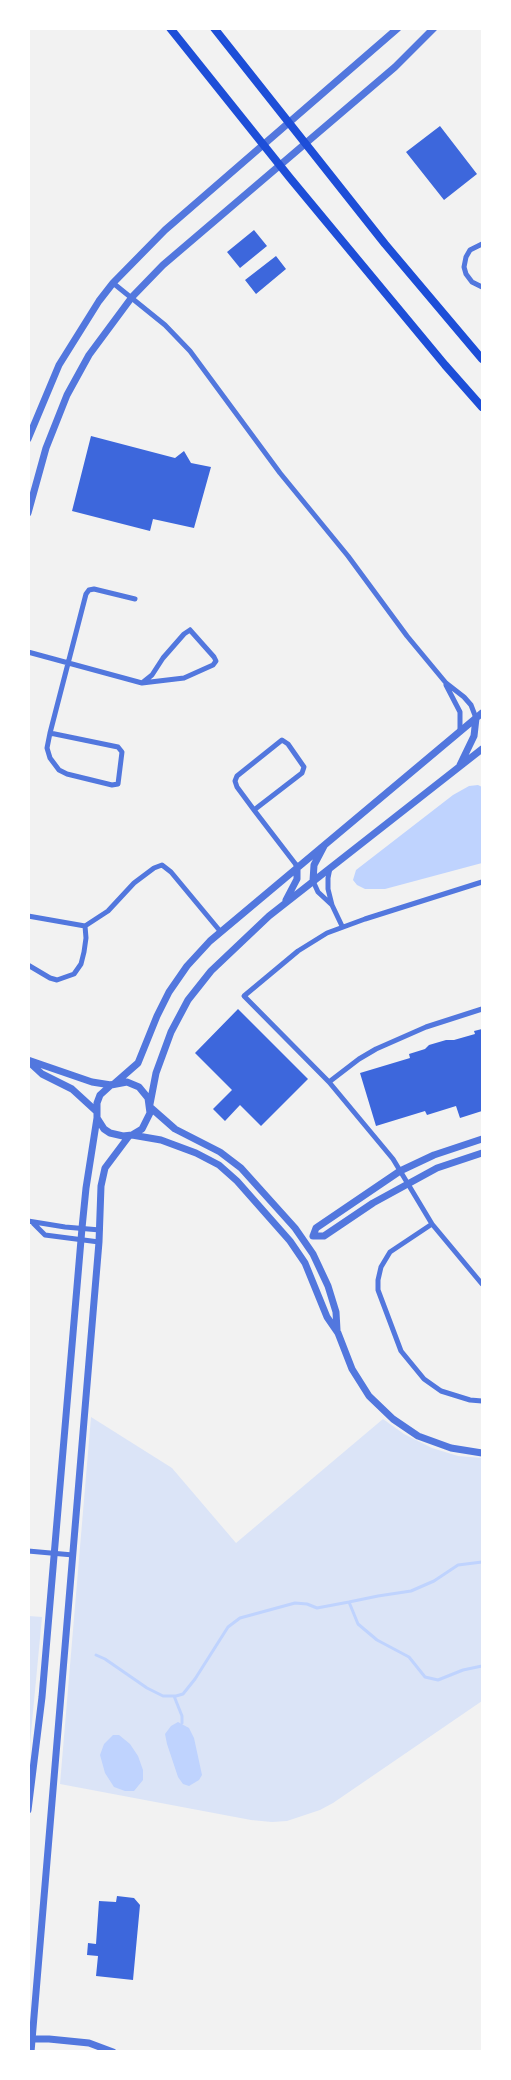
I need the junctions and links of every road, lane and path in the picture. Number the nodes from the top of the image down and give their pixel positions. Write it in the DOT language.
graph roads {
  1 [pos="170,28"];
  2 [pos="214,28"];
  3 [pos="398,28"];
  4 [pos="434,28"];
  5 [pos="288,122"];
  6 [pos="304,143"];
  7 [pos="262,145"];
  8 [pos="279,165"];
  9 [pos="483,244"];
  10 [pos="113,283"];
  11 [pos="483,287"];
  12 [pos="132,297"];
  13 [pos="483,359"];
  14 [pos="483,407"];
  15 [pos="28,439"];
  16 [pos="32,483"];
  17 [pos="29,509"];
  18 [pos="135,599"];
  19 [pos="28,652"];
  20 [pos="68,662"];
  21 [pos="142,683"];
  22 [pos="446,683"];
  23 [pos="483,713"];
  24 [pos="476,718"];
  25 [pos="460,731"];
  26 [pos="50,733"];
  27 [pos="483,749"];
  28 [pos="459,767"];
  29 [pos="254,810"];
  30 [pos="327,842"];
  31 [pos="297,866"];
  32 [pos="331,866"];
  33 [pos="313,881"];
  34 [pos="483,882"];
  35 [pos="283,905"];
  36 [pos="332,905"];
  37 [pos="28,916"];
  38 [pos="85,926"];
  39 [pos="342,926"];
  40 [pos="220,931"];
  41 [pos="28,965"];
  42 [pos="483,1009"];
  43 [pos="28,1061"];
  44 [pos="329,1082"];
  45 [pos="112,1084"];
  46 [pos="150,1106"];
  47 [pos="96,1114"];
  48 [pos="131,1135"];
  49 [pos="483,1139"];
  50 [pos="483,1153"];
  51 [pos="400,1171"];
  52 [pos="407,1183"];
  53 [pos="31,1222"];
  54 [pos="432,1224"];
  55 [pos="82,1228"];
  56 [pos="100,1230"];
  57 [pos="313,1236"];
  58 [pos="81,1241"];
  59 [pos="99,1242"];
  60 [pos="304,1242"];
  61 [pos="295,1248"];
  62 [pos="483,1284"];
  63 [pos="338,1333"];
  64 [pos="483,1401"];
  65 [pos="483,1453"];
  66 [pos="28,1551"];
  67 [pos="54,1553"];
  68 [pos="73,1556"];
  69 [pos="28,1810"];
  70 [pos="30,2039"];
  71 [pos="31,2052"];
  72 [pos="113,2052"];
  1 -- 7 [label="main road"];
  2 -- 5 [label="main road"];
  3 -- 5 [label="street"];
  4 -- 6 [label="street"];
  5 -- 6 [label="main road"];
  5 -- 7 [label="street"];
  6 -- 8 [label="street"];
  6 -- 13 [label="main road"];
  7 -- 8 [label="main road"];
  7 -- 10 [label="street"];
  8 -- 12 [label="street"];
  8 -- 14 [label="main road"];
  9 -- 11 [label="street"];
  10 -- 12 [label="street"];
  10 -- 15 [label="street"];
  12 -- 16 [label="street"];
  12 -- 22 [label="street"];
  16 -- 17 [label="street"];
  18 -- 20 [label="street"];
  19 -- 20 [label="street"];
  20 -- 21 [label="street"];
  20 -- 26 [label="street"];
  21 -- 21 [label="street"];
  22 -- 24 [label="street"];
  22 -- 25 [label="street"];
  23 -- 24 [label="street"];
  24 -- 25 [label="street"];
  24 -- 28 [label="street"];
  25 -- 30 [label="street"];
  26 -- 26 [label="street"];
  27 -- 28 [label="street"];
  28 -- 32 [label="street"];
  29 -- 29 [label="street"];
  29 -- 31 [label="street"];
  30 -- 31 [label="street"];
  30 -- 33 [label="street"];
  31 -- 35 [label="street"];
  31 -- 40 [label="street"];
  32 -- 33 [label="street"];
  32 -- 36 [label="street"];
  33 -- 35 [label="street"];
  33 -- 36 [label="street"];
  34 -- 39 [label="street"];
  35 -- 46 [label="street"];
  36 -- 39 [label="street"];
  37 -- 38 [label="street"];
  38 -- 40 [label="street"];
  38 -- 41 [label="street"];
  39 -- 44 [label="street"];
  40 -- 45 [label="street"];
  42 -- 44 [label="street"];
  43 -- 45 [label="street"];
  43 -- 47 [label="street"];
  44 -- 51 [label="street"];
  45 -- 46 [label="street"];
  45 -- 47 [label="street"];
  46 -- 48 [label="street"];
  46 -- 60 [label="street"];
  47 -- 48 [label="street"];
  47 -- 55 [label="street"];
  48 -- 56 [label="street"];
  48 -- 61 [label="street"];
  49 -- 51 [label="street"];
  50 -- 52 [label="street"];
  51 -- 52 [label="street"];
  51 -- 57 [label="street"];
  52 -- 54 [label="street"];
  52 -- 57 [label="street"];
  53 -- 55 [label="street"];
  53 -- 58 [label="street"];
  54 -- 62 [label="street"];
  54 -- 64 [label="street"];
  55 -- 56 [label="street"];
  55 -- 58 [label="street"];
  56 -- 59 [label="street"];
  57 -- 60 [label="street"];
  58 -- 59 [label="street"];
  58 -- 67 [label="street"];
  59 -- 68 [label="street"];
  60 -- 61 [label="street"];
  60 -- 63 [label="street"];
  61 -- 63 [label="street"];
  63 -- 65 [label="street"];
  66 -- 67 [label="street"];
  67 -- 68 [label="street"];
  67 -- 69 [label="street"];
  68 -- 70 [label="street"];
  70 -- 71 [label="street"];
  70 -- 72 [label="street"];
}
